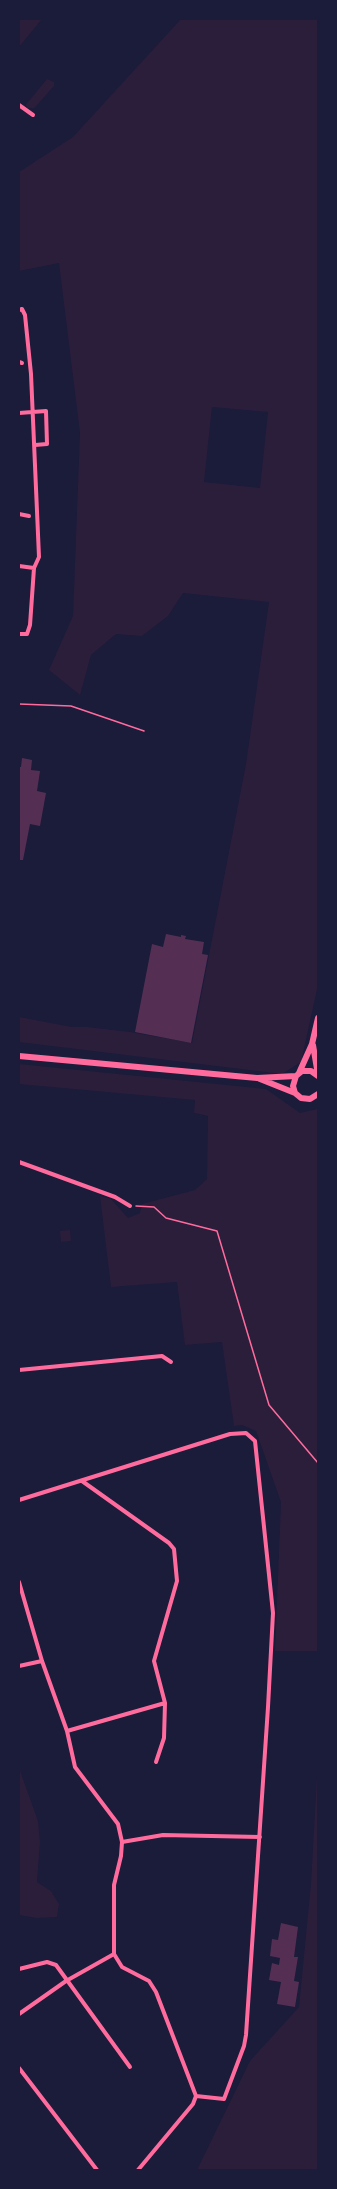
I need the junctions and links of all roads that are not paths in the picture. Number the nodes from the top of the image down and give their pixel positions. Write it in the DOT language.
graph roads {
  1 [pos="19,105"];
  2 [pos="33,115"];
  3 [pos="19,310"];
  4 [pos="19,412"];
  5 [pos="32,412"];
  6 [pos="35,445"];
  7 [pos="19,514"];
  8 [pos="30,516"];
  9 [pos="19,566"];
  10 [pos="34,568"];
  11 [pos="19,634"];
  12 [pos="318,1018"];
  13 [pos="312,1044"];
  14 [pos="19,1056"];
  15 [pos="297,1074"];
  16 [pos="318,1075"];
  17 [pos="257,1078"];
  18 [pos="295,1093"];
  19 [pos="318,1095"];
  20 [pos="19,1162"];
  21 [pos="130,1206"];
  22 [pos="171,1362"];
  23 [pos="19,1370"];
  24 [pos="82,1481"];
  25 [pos="19,1500"];
  26 [pos="19,1582"];
  27 [pos="42,1661"];
  28 [pos="19,1666"];
  29 [pos="165,1703"];
  30 [pos="67,1731"];
  31 [pos="156,1762"];
  32 [pos="260,1838"];
  33 [pos="122,1842"];
  34 [pos="114,1954"];
  35 [pos="19,1968"];
  36 [pos="66,1981"];
  37 [pos="19,2014"];
  38 [pos="130,2067"];
  39 [pos="19,2068"];
  40 [pos="196,2096"];
  41 [pos="97,2170"];
  42 [pos="138,2170"];
  1 -- 2 [label="street"];
  3 -- 5 [label="street"];
  4 -- 5 [label="street"];
  5 -- 6 [label="street"];
  5 -- 6 [label="street"];
  6 -- 10 [label="street"];
  7 -- 8 [label="street"];
  9 -- 10 [label="street"];
  10 -- 11 [label="street"];
  12 -- 13 [label="street"];
  13 -- 15 [label="street"];
  13 -- 16 [label="street"];
  14 -- 17 [label="street"];
  15 -- 16 [label="street"];
  15 -- 17 [label="street"];
  15 -- 18 [label="street"];
  17 -- 18 [label="street"];
  18 -- 19 [label="street"];
  20 -- 21 [label="street"];
  22 -- 23 [label="street"];
  24 -- 25 [label="street"];
  24 -- 29 [label="street"];
  24 -- 32 [label="street"];
  26 -- 27 [label="street"];
  27 -- 28 [label="street"];
  27 -- 30 [label="street"];
  29 -- 30 [label="street"];
  29 -- 31 [label="street"];
  30 -- 33 [label="street"];
  32 -- 33 [label="street"];
  32 -- 40 [label="street"];
  33 -- 34 [label="street"];
  34 -- 36 [label="street"];
  34 -- 40 [label="street"];
  35 -- 36 [label="street"];
  36 -- 37 [label="street"];
  36 -- 38 [label="street"];
  39 -- 41 [label="street"];
  40 -- 42 [label="street"];
}
